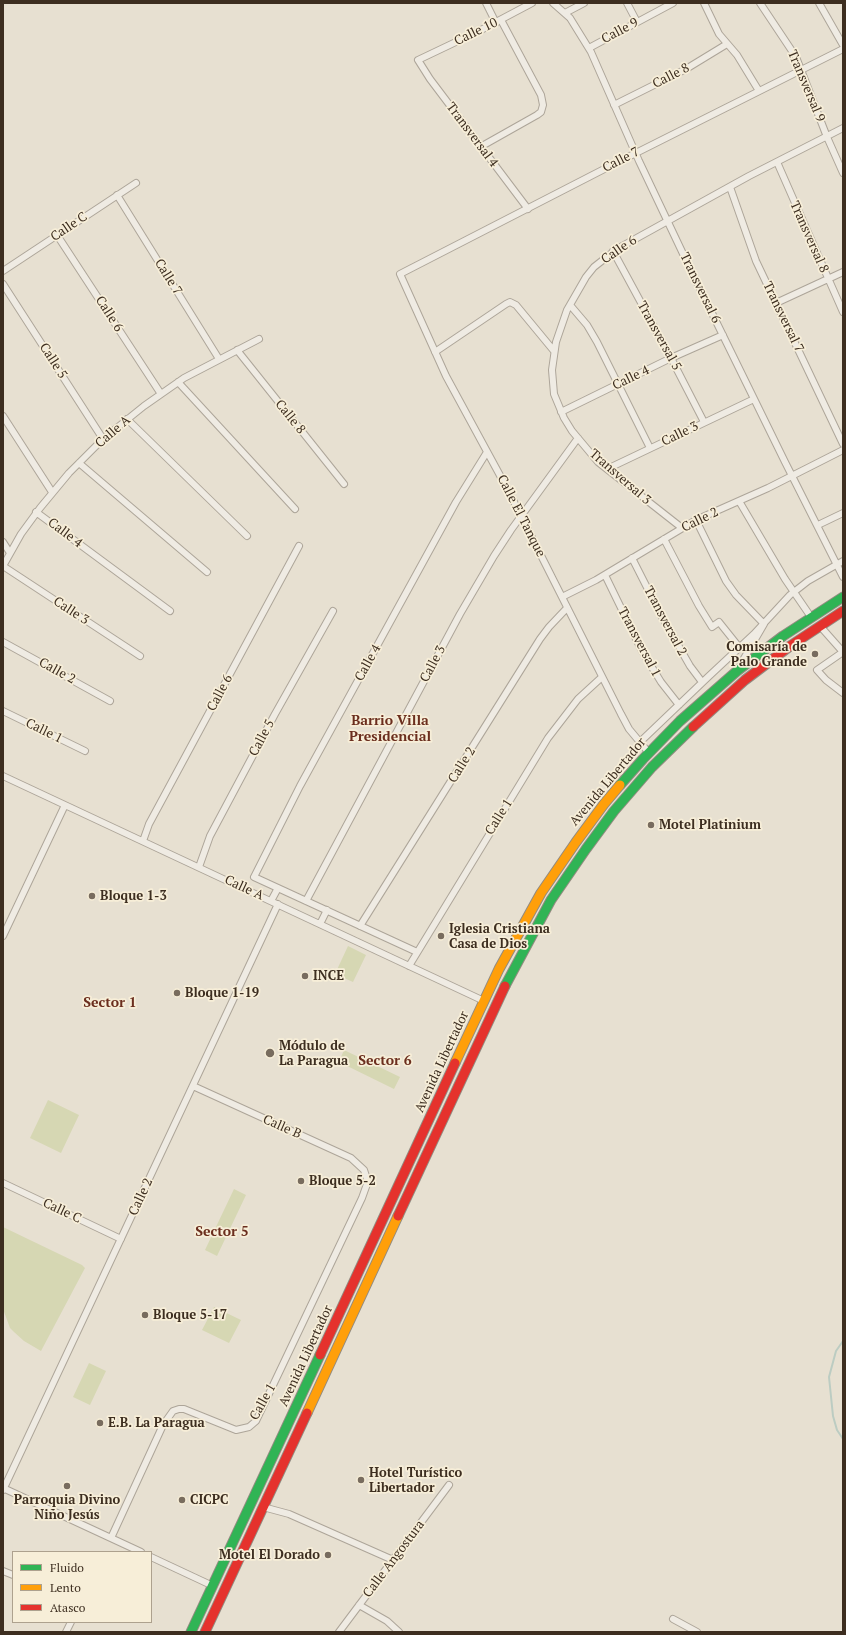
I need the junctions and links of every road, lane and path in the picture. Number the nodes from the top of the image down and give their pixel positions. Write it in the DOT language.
graph roads {
  1 [pos="486,3"];
  2 [pos="532,3"];
  3 [pos="553,3"];
  4 [pos="584,3"];
  5 [pos="627,3"];
  6 [pos="673,3"];
  7 [pos="704,3"];
  8 [pos="760,3"];
  9 [pos="819,3"];
  10 [pos="566,13"];
  11 [pos="499,21"];
  12 [pos="637,22"];
  13 [pos="726,44"];
  14 [pos="843,45"];
  15 [pos="589,48"];
  16 [pos="843,49"];
  17 [pos="418,60"];
  18 [pos="801,70"];
  19 [pos="759,91"];
  20 [pos="614,104"];
  21 [pos="843,128"];
  22 [pos="827,137"];
  23 [pos="482,146"];
  24 [pos="636,153"];
  25 [pos="777,162"];
  26 [pos="843,173"];
  27 [pos="136,183"];
  28 [pos="730,187"];
  29 [pos="117,195"];
  30 [pos="528,209"];
  31 [pos="668,221"];
  32 [pos="57,235"];
  33 [pos="613,251"];
  34 [pos="3,270"];
  35 [pos="843,272"];
  36 [pos="400,274"];
  37 [pos="828,280"];
  38 [pos="3,284"];
  39 [pos="776,303"];
  40 [pos="570,305"];
  41 [pos="843,312"];
  42 [pos="723,335"];
  43 [pos="259,339"];
  44 [pos="237,350"];
  45 [pos="554,350"];
  46 [pos="435,352"];
  47 [pos="671,358"];
  48 [pos="219,359"];
  49 [pos="178,382"];
  50 [pos="618,384"];
  51 [pos="161,394"];
  52 [pos="754,399"];
  53 [pos="561,412"];
  54 [pos="3,416"];
  55 [pos="127,419"];
  56 [pos="704,422"];
  57 [pos="578,438"];
  58 [pos="104,439"];
  59 [pos="843,444"];
  60 [pos="650,448"];
  61 [pos="843,450"];
  62 [pos="487,452"];
  63 [pos="79,463"];
  64 [pos="607,469"];
  65 [pos="792,476"];
  66 [pos="344,484"];
  67 [pos="52,492"];
  68 [pos="739,501"];
  69 [pos="294,509"];
  70 [pos="36,512"];
  71 [pos="843,513"];
  72 [pos="521,516"];
  73 [pos="696,520"];
  74 [pos="818,526"];
  75 [pos="682,528"];
  76 [pos="247,536"];
  77 [pos="664,539"];
  78 [pos="3,542"];
  79 [pos="299,546"];
  80 [pos="10,553"];
  81 [pos="632,558"];
  82 [pos="843,561"];
  83 [pos="837,564"];
  84 [pos="3,566"];
  85 [pos="208,572"];
  86 [pos="605,574"];
  87 [pos="843,577"];
  88 [pos="794,592"];
  89 [pos="562,597"];
  90 [pos="843,597"];
  91 [pos="567,608"];
  92 [pos="170,611"];
  93 [pos="333,611"];
  94 [pos="843,611"];
  95 [pos="811,617"];
  96 [pos="764,624"];
  97 [pos="820,626"];
  98 [pos="3,642"];
  99 [pos="739,647"];
  100 [pos="843,652"];
  101 [pos="140,656"];
  102 [pos="737,671"];
  103 [pos="602,677"];
  104 [pos="702,682"];
  105 [pos="843,693"];
  106 [pos="110,701"];
  107 [pos="679,704"];
  108 [pos="3,711"];
  109 [pos="640,742"];
  110 [pos="85,751"];
  111 [pos="649,753"];
  112 [pos="3,776"];
  113 [pos="65,804"];
  114 [pos="143,841"];
  115 [pos="199,867"];
  116 [pos="278,888"];
  117 [pos="271,901"];
  118 [pos="306,901"];
  119 [pos="278,904"];
  120 [pos="327,910"];
  121 [pos="320,924"];
  122 [pos="360,926"];
  123 [pos="3,936"];
  124 [pos="417,952"];
  125 [pos="409,966"];
  126 [pos="484,1001"];
  127 [pos="495,1006"];
  128 [pos="193,1086"];
  129 [pos="366,1175"];
  130 [pos="3,1183"];
  131 [pos="121,1239"];
  132 [pos="449,1485"];
  133 [pos="3,1489"];
  134 [pos="263,1507"];
  135 [pos="111,1538"];
  136 [pos="139,1551"];
  137 [pos="152,1557"];
  138 [pos="393,1560"];
  139 [pos="213,1586"];
  140 [pos="224,1591"];
  141 [pos="359,1605"];
  142 [pos="673,1619"];
  143 [pos="70,1623"];
  144 [pos="66,1632"];
  145 [pos="191,1632"];
  146 [pos="205,1632"];
  147 [pos="339,1632"];
  148 [pos="399,1632"];
  149 [pos="696,1632"];
  1 -- 11 [label="street"];
  2 -- 11 [label="street, Calle 10"];
  3 -- 10 [label="street, Transversal 6"];
  4 -- 10 [label="street"];
  5 -- 12 [label="street"];
  6 -- 12 [label="street, Calle 9"];
  7 -- 13 [label="street"];
  8 -- 18 [label="street, Transversal 9"];
  9 -- 14 [label="street"];
  10 -- 15 [label="street, Transversal 6"];
  11 -- 17 [label="street, Calle 10"];
  11 -- 23 [label="street"];
  12 -- 15 [label="street, Calle 9"];
  13 -- 19 [label="street"];
  13 -- 20 [label="street, Calle 8"];
  15 -- 20 [label="street, Transversal 6"];
  16 -- 18 [label="street, Calle 7"];
  17 -- 23 [label="street, Transversal 4"];
  18 -- 19 [label="street, Calle 7"];
  18 -- 22 [label="street, Transversal 9"];
  19 -- 24 [label="street, Calle 7"];
  20 -- 24 [label="street, Transversal 6"];
  21 -- 22 [label="street, Calle 6"];
  22 -- 25 [label="street, Calle 6"];
  22 -- 26 [label="street, Transversal 9"];
  23 -- 30 [label="street, Transversal 4"];
  24 -- 30 [label="street, Calle 7"];
  24 -- 31 [label="street, Transversal 6"];
  25 -- 28 [label="street, Calle 6"];
  25 -- 37 [label="street, Transversal 8"];
  27 -- 29 [label="street, Calle C"];
  28 -- 31 [label="street, Calle 6"];
  28 -- 39 [label="street, Transversal 7"];
  29 -- 32 [label="street, Calle C"];
  29 -- 48 [label="street, Calle 7"];
  30 -- 36 [label="street, Calle 7"];
  31 -- 33 [label="street, Calle 6"];
  31 -- 42 [label="street, Transversal 6"];
  32 -- 34 [label="street, Calle C"];
  32 -- 51 [label="street, Calle 6"];
  33 -- 40 [label="street, Calle 6"];
  33 -- 47 [label="street, Transversal 5"];
  35 -- 37 [label="street"];
  36 -- 46 [label="street, Calle El Tanque"];
  37 -- 39 [label="street"];
  37 -- 41 [label="street, Transversal 8"];
  38 -- 58 [label="street, Calle 5"];
  39 -- 59 [label="street, Transversal 7"];
  40 -- 45 [label="street, Calle 6"];
  40 -- 50 [label="street"];
  42 -- 47 [label="street, Calle 4"];
  42 -- 52 [label="street, Transversal 6"];
  43 -- 44 [label="street, Calle A"];
  44 -- 48 [label="street, Calle A"];
  44 -- 66 [label="street, Calle 8"];
  45 -- 46 [label="street"];
  45 -- 53 [label="street, Transversal 3"];
  46 -- 62 [label="street, Calle El Tanque"];
  47 -- 50 [label="street, Calle 4"];
  47 -- 56 [label="street, Transversal 5"];
  48 -- 49 [label="street, Calle A"];
  49 -- 51 [label="street, Calle A"];
  49 -- 69 [label="street"];
  50 -- 53 [label="street, Calle 4"];
  50 -- 60 [label="street"];
  51 -- 55 [label="street, Calle A"];
  52 -- 56 [label="street, Calle 3"];
  52 -- 65 [label="street, Transversal 6"];
  53 -- 57 [label="street, Transversal 3"];
  54 -- 67 [label="street"];
  55 -- 58 [label="street, Calle A"];
  55 -- 76 [label="street"];
  56 -- 60 [label="street, Calle 3"];
  57 -- 64 [label="street, Transversal 3"];
  57 -- 72 [label="street, Calle 3"];
  58 -- 63 [label="street, Calle A"];
  60 -- 64 [label="street, Calle 3"];
  61 -- 65 [label="street, Calle 2"];
  62 -- 72 [label="street, Calle El Tanque"];
  62 -- 116 [label="street, Calle 4"];
  63 -- 67 [label="street, Calle A"];
  63 -- 85 [label="street"];
  64 -- 75 [label="street, Transversal 3"];
  65 -- 68 [label="street, Calle 2"];
  65 -- 74 [label="street, Transversal 6"];
  67 -- 70 [label="street, Calle A"];
  68 -- 73 [label="street, Calle 2"];
  68 -- 88 [label="street"];
  70 -- 80 [label="street, Calle A"];
  70 -- 92 [label="street, Calle 4"];
  71 -- 74 [label="street"];
  72 -- 89 [label="street, Calle El Tanque"];
  72 -- 118 [label="street, Calle 3"];
  73 -- 75 [label="street, Calle 2"];
  73 -- 96 [label="street"];
  74 -- 83 [label="street, Transversal 6"];
  75 -- 77 [label="street, Calle 2"];
  77 -- 81 [label="street, Calle 2"];
  77 -- 99 [label="street"];
  78 -- 80 [label="street"];
  79 -- 114 [label="street, Calle 6"];
  80 -- 84 [label="street, Calle A"];
  81 -- 86 [label="street, Calle 2"];
  81 -- 104 [label="street, Transversal 2"];
  82 -- 83 [label="street, Avenida Libertador"];
  83 -- 87 [label="street, Transversal 6"];
  83 -- 88 [label="street, Avenida Libertador"];
  84 -- 101 [label="street, Calle 3"];
  86 -- 89 [label="street, Calle 2"];
  86 -- 107 [label="street, Transversal 1"];
  88 -- 95 [label="street"];
  88 -- 96 [label="street, Avenida Libertador"];
  89 -- 91 [label="street, Calle El Tanque"];
  90 -- 95 [label="main road, Avenida Libertador"];
  91 -- 103 [label="street, Calle El Tanque"];
  91 -- 122 [label="street, Calle 2"];
  93 -- 115 [label="street, Calle 5"];
  94 -- 97 [label="main road, Avenida Libertador"];
  95 -- 97 [label="main road"];
  95 -- 102 [label="main road, Avenida Libertador"];
  96 -- 99 [label="street, Avenida Libertador"];
  96 -- 102 [label="street"];
  97 -- 100 [label="street"];
  97 -- 127 [label="main road, Avenida Libertador"];
  98 -- 106 [label="street, Calle 2"];
  99 -- 104 [label="street, Avenida Libertador"];
  100 -- 105 [label="street"];
  102 -- 111 [label="main road, Avenida Libertador"];
  103 -- 109 [label="street, Calle El Tanque"];
  103 -- 124 [label="street, Calle 1"];
  104 -- 107 [label="street, Avenida Libertador"];
  107 -- 109 [label="street, Avenida Libertador"];
  108 -- 110 [label="street, Calle 1"];
  109 -- 111 [label="street, Calle El Tanque"];
  111 -- 126 [label="main road, Avenida Libertador"];
  112 -- 113 [label="street, Calle A"];
  113 -- 114 [label="street, Calle A"];
  113 -- 123 [label="street"];
  114 -- 115 [label="street, Calle A"];
  115 -- 117 [label="street, Calle A"];
  116 -- 117 [label="street"];
  116 -- 118 [label="street"];
  117 -- 119 [label="street, Calle A"];
  118 -- 120 [label="street"];
  119 -- 121 [label="street, Calle A"];
  119 -- 128 [label="street, Calle 2"];
  120 -- 121 [label="street"];
  120 -- 122 [label="street"];
  121 -- 125 [label="street, Calle A"];
  122 -- 124 [label="street"];
  124 -- 125 [label="street, Calle 1"];
  125 -- 126 [label="street, Calle A"];
  126 -- 127 [label="main road"];
  126 -- 139 [label="main road, Avenida Libertador"];
  127 -- 134 [label="main road, Avenida Libertador"];
  128 -- 129 [label="street, Calle B"];
  128 -- 131 [label="street, Calle 2"];
  129 -- 135 [label="street, Calle 1"];
  130 -- 131 [label="street, Calle C"];
  131 -- 133 [label="street, Calle 2"];
  132 -- 138 [label="street, Calle Angostura"];
  133 -- 135 [label="street"];
  134 -- 138 [label="street"];
  134 -- 140 [label="main road, Avenida Libertador"];
  135 -- 136 [label="street"];
  137 -- 139 [label="street"];
  138 -- 141 [label="street, Calle Angostura"];
  139 -- 140 [label="main road"];
  139 -- 145 [label="main road, Avenida Libertador"];
  140 -- 146 [label="main road, Avenida Libertador"];
  141 -- 147 [label="street, Calle Angostura"];
  141 -- 148 [label="street"];
  142 -- 149 [label="street"];
  143 -- 144 [label="street"];
}
